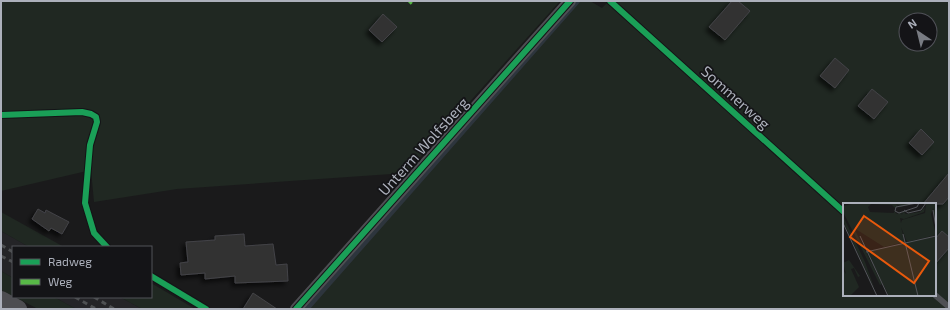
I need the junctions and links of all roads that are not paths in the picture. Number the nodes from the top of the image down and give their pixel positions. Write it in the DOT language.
graph roads {
  1 [pos="570,1"];
  2 [pos="610,1"];
  3 [pos="843,211"];
  4 [pos="94,233"];
  5 [pos="106,246"];
  6 [pos="152,277"];
  7 [pos="936,296"];
  8 [pos="1,300"];
  9 [pos="949,307"];
  10 [pos="18,309"];
  11 [pos="206,309"];
  12 [pos="296,309"];
  1 -- 12 [label="street, Unterm Wolfsberg"];
  2 -- 3 [label="lane, Sommerweg"];
  4 -- 5 [label="lane"];
  6 -- 11 [label="lane"];
  7 -- 9 [label="lane"];
  8 -- 10 [label="main road"];
}
